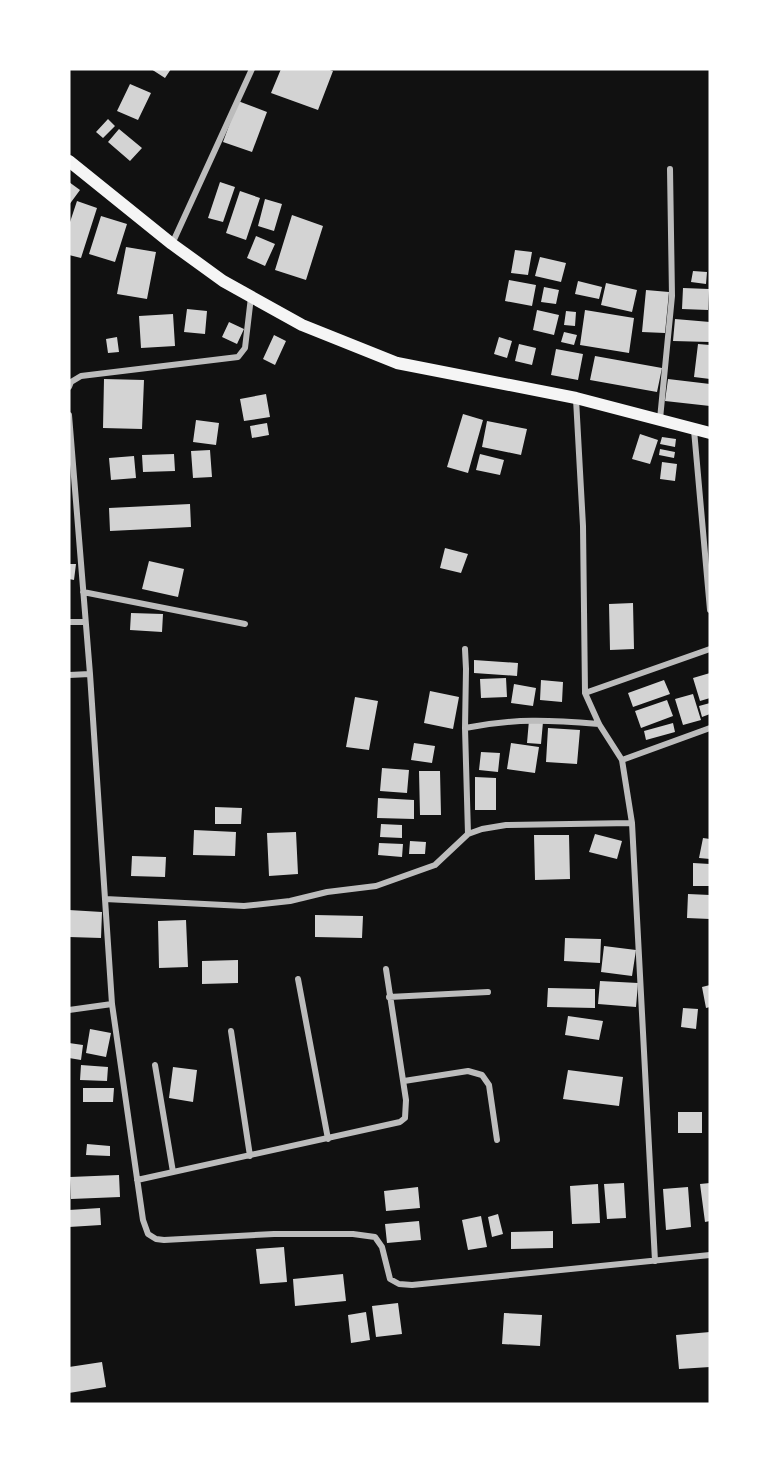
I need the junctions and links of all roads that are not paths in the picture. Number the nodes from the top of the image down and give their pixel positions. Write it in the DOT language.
graph roads {
  1 [pos="252,69"];
  2 [pos="69,161"];
  3 [pos="670,169"];
  4 [pos="172,244"];
  5 [pos="251,297"];
  6 [pos="69,387"];
  7 [pos="576,398"];
  8 [pos="69,416"];
  9 [pos="660,421"];
  10 [pos="694,430"];
  11 [pos="710,434"];
  12 [pos="83,592"];
  13 [pos="710,609"];
  14 [pos="69,622"];
  15 [pos="85,622"];
  16 [pos="245,624"];
  17 [pos="710,648"];
  18 [pos="465,649"];
  19 [pos="90,674"];
  20 [pos="69,675"];
  21 [pos="585,693"];
  22 [pos="600,724"];
  23 [pos="465,728"];
  24 [pos="710,728"];
  25 [pos="622,760"];
  26 [pos="632,823"];
  27 [pos="468,834"];
  28 [pos="105,899"];
  29 [pos="386,969"];
  30 [pos="298,979"];
  31 [pos="488,992"];
  32 [pos="389,997"];
  33 [pos="112,1004"];
  34 [pos="69,1010"];
  35 [pos="231,1031"];
  36 [pos="155,1065"];
  37 [pos="404,1081"];
  38 [pos="328,1139"];
  39 [pos="497,1140"];
  40 [pos="250,1156"];
  41 [pos="173,1172"];
  42 [pos="137,1180"];
  43 [pos="710,1255"];
  44 [pos="655,1261"];
  1 -- 4 [label="street"];
  2 -- 4 [label="main road"];
  3 -- 9 [label="street"];
  4 -- 5 [label="main road"];
  5 -- 6 [label="street"];
  5 -- 7 [label="main road"];
  7 -- 9 [label="main road"];
  7 -- 21 [label="street"];
  8 -- 12 [label="street"];
  9 -- 10 [label="main road"];
  10 -- 11 [label="main road"];
  10 -- 13 [label="street"];
  12 -- 15 [label="street"];
  12 -- 16 [label="street"];
  14 -- 15 [label="street"];
  15 -- 19 [label="street"];
  17 -- 21 [label="street"];
  18 -- 23 [label="street"];
  19 -- 20 [label="street"];
  19 -- 28 [label="street"];
  21 -- 22 [label="street"];
  22 -- 23 [label="street"];
  22 -- 25 [label="street"];
  23 -- 27 [label="street"];
  24 -- 25 [label="street"];
  25 -- 26 [label="street"];
  26 -- 27 [label="street"];
  26 -- 44 [label="street"];
  27 -- 28 [label="street"];
  28 -- 33 [label="street"];
  29 -- 32 [label="street"];
  30 -- 38 [label="street"];
  31 -- 32 [label="street"];
  32 -- 37 [label="street"];
  33 -- 34 [label="street"];
  33 -- 42 [label="street"];
  35 -- 40 [label="street"];
  36 -- 41 [label="street"];
  37 -- 38 [label="street"];
  37 -- 39 [label="street"];
  38 -- 40 [label="street"];
  40 -- 41 [label="street"];
  41 -- 42 [label="street"];
  42 -- 44 [label="street"];
  43 -- 44 [label="street"];
}
